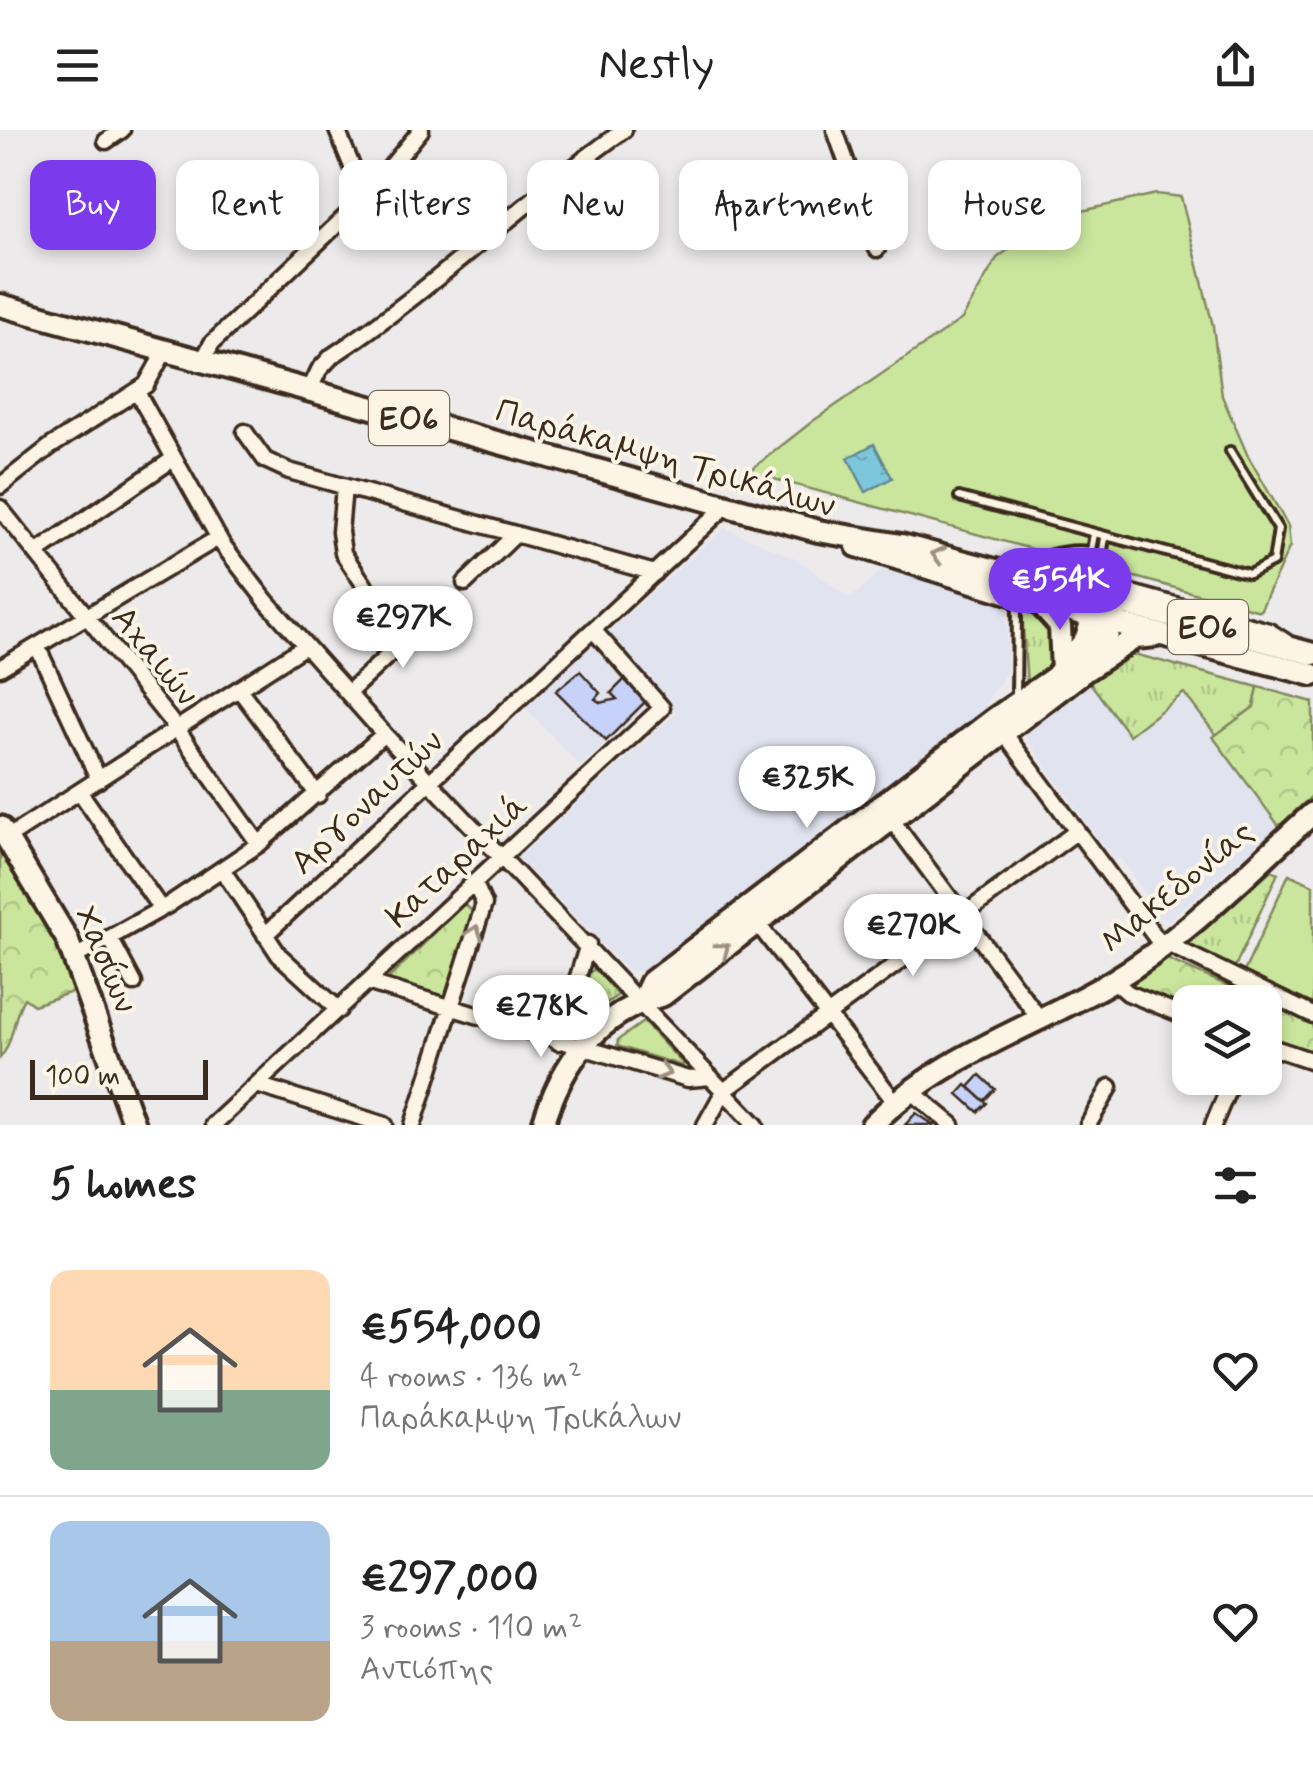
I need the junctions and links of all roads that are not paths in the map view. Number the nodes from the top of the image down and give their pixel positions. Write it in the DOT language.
graph roads {
  1 [pos="122,130"];
  2 [pos="337,130"];
  3 [pos="421,130"];
  4 [pos="624,130"];
  5 [pos="835,130"];
  6 [pos="106,141"];
  7 [pos="349,160"];
  8 [pos="396,160"];
  9 [pos="846,160"];
  10 [pos="339,223"];
  11 [pos="0,305"];
  12 [pos="165,352"];
  13 [pos="202,362"];
  14 [pos="310,391"];
  15 [pos="136,392"];
  16 [pos="245,432"];
  17 [pos="1230,451"];
  18 [pos="173,460"];
  19 [pos="0,486"];
  20 [pos="344,486"];
  21 [pos="959,497"];
  22 [pos="726,506"];
  23 [pos="0,508"];
  24 [pos="818,531"];
  25 [pos="516,534"];
  26 [pos="1094,534"];
  27 [pos="218,538"];
  28 [pos="1106,538"];
  29 [pos="1092,550"];
  30 [pos="36,552"];
  31 [pos="1103,553"];
  32 [pos="1028,569"];
  33 [pos="655,573"];
  34 [pos="465,583"];
  35 [pos="1104,601"];
  36 [pos="1026,605"];
  37 [pos="87,616"];
  38 [pos="429,618"];
  39 [pos="594,631"];
  40 [pos="1160,635"];
  41 [pos="402,642"];
  42 [pos="37,646"];
  43 [pos="306,646"];
  44 [pos="1306,652"];
  45 [pos="0,668"];
  46 [pos="1072,671"];
  47 [pos="1313,674"];
  48 [pos="239,689"];
  49 [pos="348,693"];
  50 [pos="1019,702"];
  51 [pos="998,725"];
  52 [pos="177,729"];
  53 [pos="384,734"];
  54 [pos="98,780"];
  55 [pos="431,782"];
  56 [pos="80,792"];
  57 [pos="318,795"];
  58 [pos="1313,813"];
  59 [pos="891,819"];
  60 [pos="1076,832"];
  61 [pos="4,833"];
  62 [pos="259,844"];
  63 [pos="504,856"];
  64 [pos="222,869"];
  65 [pos="475,884"];
  66 [pos="160,909"];
  67 [pos="963,915"];
  68 [pos="757,923"];
  69 [pos="264,935"];
  70 [pos="110,938"];
  71 [pos="588,944"];
  72 [pos="1165,945"];
  73 [pos="75,957"];
  74 [pos="1113,980"];
  75 [pos="134,983"];
  76 [pos="370,983"];
  77 [pos="642,1001"];
  78 [pos="450,1009"];
  79 [pos="340,1010"];
  80 [pos="1172,1011"];
  81 [pos="828,1014"];
  82 [pos="1313,1015"];
  83 [pos="1040,1018"];
  84 [pos="558,1042"];
  85 [pos="580,1048"];
  86 [pos="1282,1050"];
  87 [pos="1313,1060"];
  88 [pos="712,1076"];
  89 [pos="256,1085"];
  90 [pos="1110,1087"];
  91 [pos="724,1090"];
  92 [pos="1226,1095"];
  93 [pos="903,1096"];
  94 [pos="134,1125"];
  95 [pos="213,1125"];
  96 [pos="385,1125"];
  97 [pos="414,1125"];
  98 [pos="543,1125"];
  99 [pos="705,1125"];
  100 [pos="756,1125"];
  101 [pos="872,1125"];
  102 [pos="952,1125"];
  103 [pos="1088,1125"];
  104 [pos="1213,1125"];
  1 -- 6 [label="street"];
  2 -- 7 [label="street"];
  3 -- 8 [label="street"];
  4 -- 14 [label="street"];
  5 -- 9 [label="street"];
  10 -- 13 [label="street"];
  11 -- 12 [label="main road, Παράκαμψη Τρικάλων / ΕΟ6"];
  12 -- 13 [label="main road, Παράκαμψη Τρικάλων / ΕΟ6"];
  12 -- 15 [label="street"];
  13 -- 14 [label="main road, Παράκαμψη Τρικάλων / ΕΟ6"];
  14 -- 22 [label="main road, Παράκαμψη Τρικάλων / ΕΟ6"];
  15 -- 18 [label="street"];
  15 -- 19 [label="street"];
  16 -- 20 [label="street"];
  17 -- 28 [label="lane"];
  18 -- 27 [label="street"];
  18 -- 30 [label="street"];
  20 -- 25 [label="street"];
  20 -- 41 [label="street"];
  21 -- 26 [label="lane"];
  22 -- 24 [label="main road, Παράκαμψη Τρικάλων / ΕΟ6"];
  22 -- 33 [label="street, Αργοναυτών"];
  23 -- 30 [label="street, Αχαιών"];
  35 -- 24 [label="main road, ΕΟ6, one-way"];
  24 -- 36 [label="main road, Παράκαμψη Τρικάλων / ΕΟ6"];
  25 -- 33 [label="street"];
  25 -- 34 [label="street"];
  26 -- 28 [label="lane"];
  26 -- 29 [label="lane"];
  27 -- 37 [label="street"];
  27 -- 43 [label="street"];
  28 -- 31 [label="lane"];
  29 -- 31 [label="lane"];
  29 -- 32 [label="lane"];
  29 -- 35 [label="lane"];
  30 -- 37 [label="street, Αχαιών"];
  31 -- 35 [label="lane"];
  33 -- 39 [label="street, Αργοναυτών"];
  35 -- 36 [label="main road, Παράκαμψη Τρικάλων / ΕΟ6"];
  35 -- 40 [label="main road, Παράκαμψη Τρικάλων / ΕΟ6"];
  35 -- 44 [label="main road, ΕΟ6"];
  35 -- 46 [label="main road"];
  36 -- 46 [label="main road"];
  36 -- 50 [label="lane"];
  37 -- 42 [label="street"];
  37 -- 52 [label="street, Αχαιών"];
  38 -- 41 [label="street"];
  39 -- 55 [label="street, Αργοναυτών"];
  39 -- 63 [label="street, Καταραχιά"];
  40 -- 46 [label="main road"];
  40 -- 47 [label="main road, Παράκαμψη Τρικάλων / ΕΟ6"];
  41 -- 49 [label="street"];
  42 -- 45 [label="street"];
  42 -- 54 [label="street"];
  43 -- 48 [label="street"];
  43 -- 49 [label="street"];
  46 -- 50 [label="main road"];
  46 -- 51 [label="main road"];
  48 -- 52 [label="street"];
  48 -- 57 [label="street"];
  49 -- 53 [label="street"];
  50 -- 51 [label="main road"];
  51 -- 59 [label="main road"];
  51 -- 60 [label="street"];
  51 -- 77 [label="main road"];
  52 -- 54 [label="street"];
  52 -- 62 [label="street, Αχαιών"];
  53 -- 55 [label="street"];
  53 -- 57 [label="street"];
  54 -- 56 [label="street"];
  55 -- 63 [label="street"];
  55 -- 69 [label="street, Αργοναυτών"];
  56 -- 61 [label="street"];
  56 -- 66 [label="street"];
  57 -- 62 [label="street"];
  58 -- 72 [label="main road, Μακεδονίας"];
  59 -- 67 [label="street"];
  59 -- 68 [label="main road"];
  60 -- 67 [label="street"];
  60 -- 72 [label="street"];
  61 -- 73 [label="main road, Χασίων"];
  62 -- 64 [label="street"];
  63 -- 65 [label="street, Καταραχιά"];
  63 -- 71 [label="street"];
  64 -- 66 [label="street"];
  64 -- 69 [label="street"];
  65 -- 76 [label="street, Καταραχιά"];
  78 -- 65 [label="street, one-way"];
  66 -- 70 [label="street"];
  67 -- 81 [label="street"];
  67 -- 83 [label="street"];
  77 -- 68 [label="main road, one-way"];
  68 -- 81 [label="street"];
  69 -- 79 [label="street"];
  70 -- 73 [label="street"];
  70 -- 75 [label="street"];
  71 -- 77 [label="street"];
  71 -- 84 [label="street"];
  72 -- 74 [label="main road, Μακεδονίας"];
  72 -- 82 [label="street"];
  73 -- 94 [label="main road, Χασίων"];
  74 -- 80 [label="street"];
  74 -- 83 [label="main road, Μακεδονίας"];
  76 -- 78 [label="street"];
  76 -- 79 [label="street, Καταραχιά"];
  77 -- 85 [label="main road"];
  77 -- 88 [label="street"];
  78 -- 84 [label="street"];
  78 -- 97 [label="street"];
  79 -- 89 [label="street, Καταραχιά"];
  81 -- 91 [label="street"];
  81 -- 93 [label="street"];
  83 -- 93 [label="main road, Μακεδονίας"];
  84 -- 85 [label="street"];
  85 -- 88 [label="street, one-way"];
  85 -- 98 [label="main road"];
  86 -- 87 [label="street"];
  88 -- 91 [label="street"];
  89 -- 95 [label="street, Καταραχιά"];
  89 -- 96 [label="street"];
  90 -- 103 [label="street"];
  91 -- 99 [label="street"];
  91 -- 100 [label="street"];
  92 -- 104 [label="street"];
  93 -- 101 [label="main road, Μακεδονίας"];
  93 -- 102 [label="street"];
}
